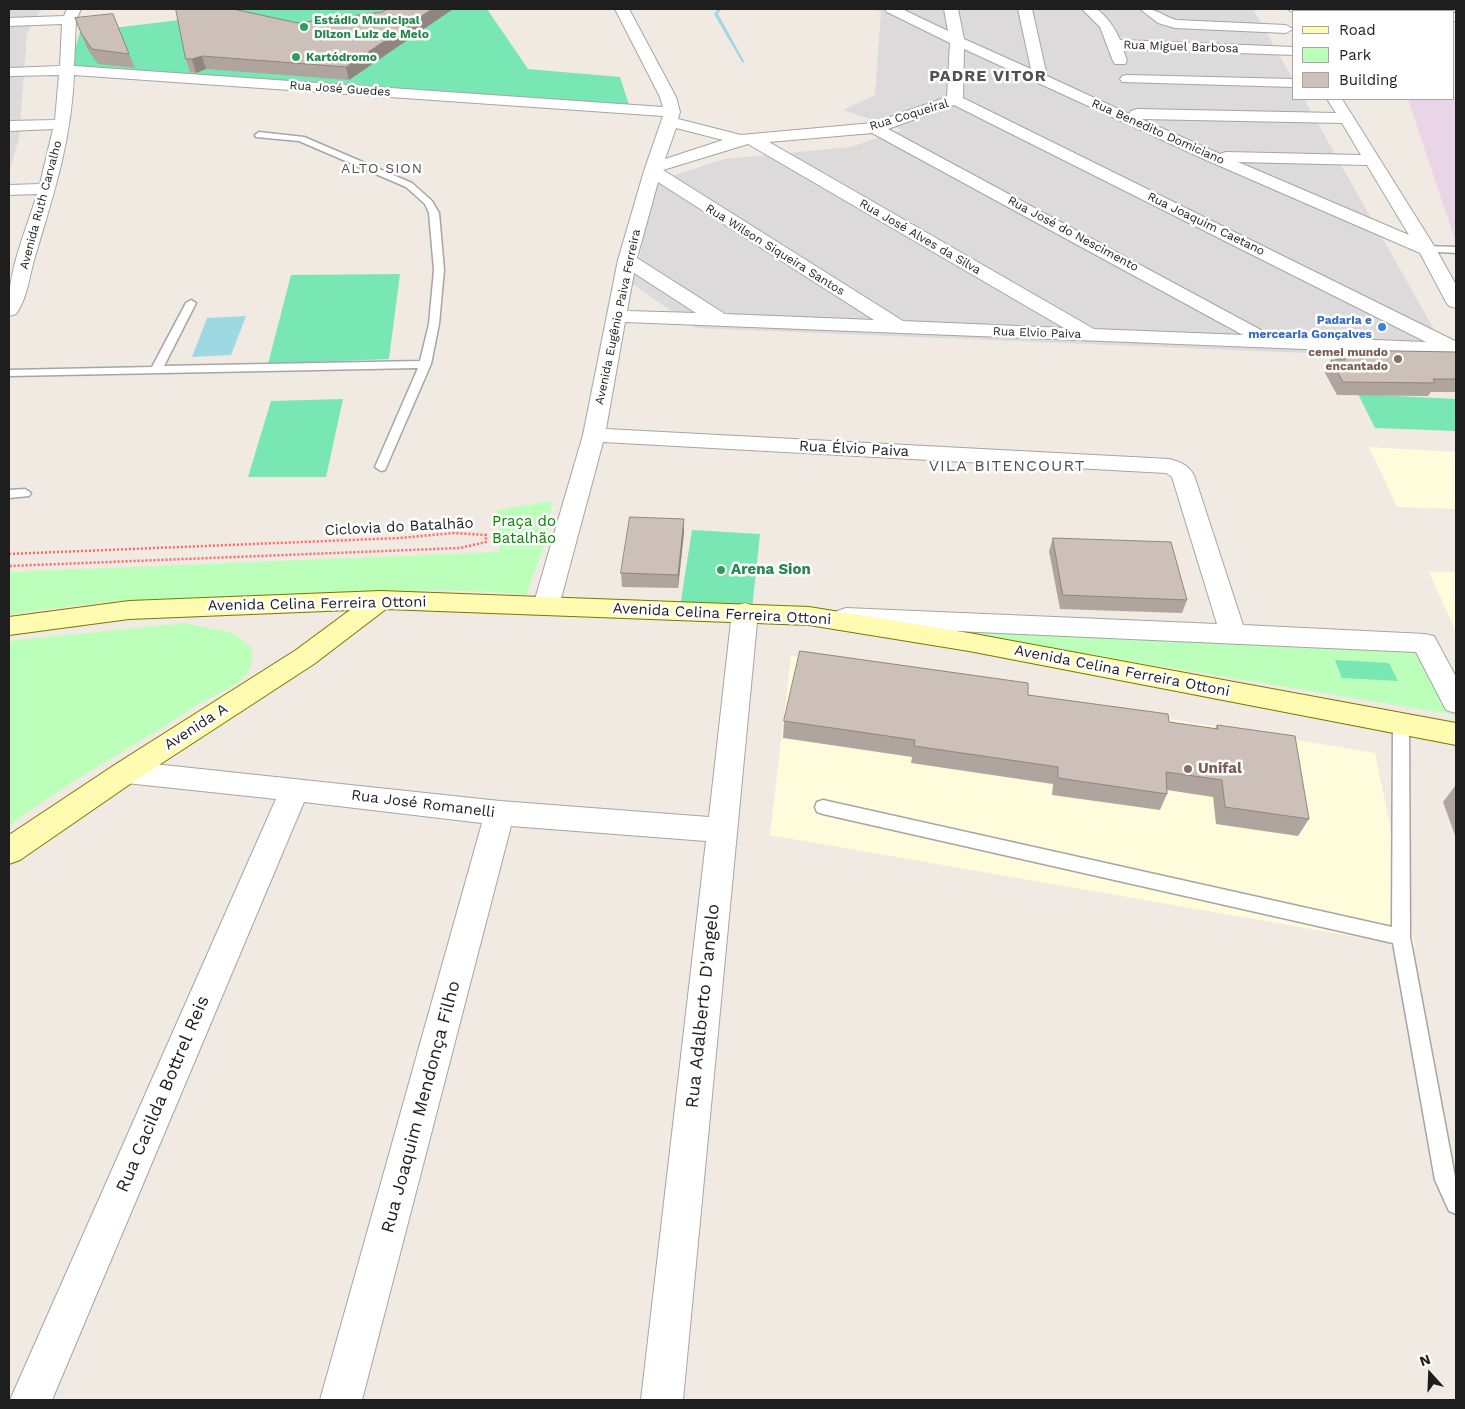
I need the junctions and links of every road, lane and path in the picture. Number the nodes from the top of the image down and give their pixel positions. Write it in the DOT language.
graph roads {
  1 [pos="622,9"];
  2 [pos="892,9"];
  3 [pos="951,9"];
  4 [pos="1025,9"];
  5 [pos="1089,9"];
  6 [pos="1147,9"];
  7 [pos="1294,9"];
  8 [pos="1320,10"];
  9 [pos="72,14"];
  10 [pos="1237,14"];
  11 [pos="1278,16"];
  12 [pos="9,22"];
  13 [pos="1259,28"];
  14 [pos="1290,35"];
  15 [pos="957,41"];
  16 [pos="1114,44"];
  17 [pos="1292,51"];
  18 [pos="66,70"];
  19 [pos="9,72"];
  20 [pos="1040,79"];
  21 [pos="1127,79"];
  22 [pos="1292,83"];
  23 [pos="955,100"];
  24 [pos="1336,100"];
  25 [pos="671,117"];
  26 [pos="1134,117"];
  27 [pos="1348,118"];
  28 [pos="62,124"];
  29 [pos="9,126"];
  30 [pos="875,128"];
  31 [pos="259,135"];
  32 [pos="746,140"];
  33 [pos="1212,157"];
  34 [pos="1371,160"];
  35 [pos="652,170"];
  36 [pos="48,189"];
  37 [pos="9,190"];
  38 [pos="1427,249"];
  39 [pos="1456,250"];
  40 [pos="627,260"];
  41 [pos="17,261"];
  42 [pos="1456,302"];
  43 [pos="191,303"];
  44 [pos="9,310"];
  45 [pos="617,316"];
  46 [pos="720,320"];
  47 [pos="899,328"];
  48 [pos="1090,334"];
  49 [pos="1270,341"];
  50 [pos="1456,349"];
  51 [pos="425,364"];
  52 [pos="156,370"];
  53 [pos="9,373"];
  54 [pos="594,435"];
  55 [pos="381,467"];
  56 [pos="25,493"];
  57 [pos="9,494"];
  58 [pos="9,554"];
  59 [pos="9,566"];
  60 [pos="381,600"];
  61 [pos="546,606"];
  62 [pos="745,612"];
  63 [pos="809,616"];
  64 [pos="9,626"];
  65 [pos="1234,635"];
  66 [pos="1456,704"];
  67 [pos="1400,723"];
  68 [pos="1456,734"];
  69 [pos="126,772"];
  70 [pos="295,788"];
  71 [pos="823,807"];
  72 [pos="500,813"];
  73 [pos="721,830"];
  74 [pos="9,851"];
  75 [pos="1401,937"];
  76 [pos="1456,1204"];
  77 [pos="31,1400"];
  78 [pos="341,1400"];
  79 [pos="662,1400"];
  1 -- 25 [label="street"];
  2 -- 15 [label="street, Rua Benedito Domiciano"];
  3 -- 15 [label="street, Rua Coqueiral"];
  4 -- 20 [label="street"];
  5 -- 16 [label="street, Rua Miguel Barbosa"];
  6 -- 13 [label="street"];
  7 -- 8 [label="street"];
  9 -- 12 [label="street"];
  9 -- 18 [label="street, Avenida Ruth Carvalho"];
  10 -- 13 [label="street"];
  11 -- 14 [label="street"];
  13 -- 14 [label="street"];
  15 -- 20 [label="street, Rua Benedito Domiciano"];
  15 -- 23 [label="street, Rua Coqueiral"];
  16 -- 17 [label="street, Rua Miguel Barbosa"];
  16 -- 21 [label="street"];
  18 -- 19 [label="street, Rua José Guedes"];
  18 -- 25 [label="street, Rua José Guedes"];
  18 -- 28 [label="street, Avenida Ruth Carvalho"];
  20 -- 26 [label="street, Rua Benedito Domiciano"];
  21 -- 22 [label="street"];
  21 -- 26 [label="street"];
  23 -- 30 [label="street, Rua Coqueiral"];
  23 -- 50 [label="street, Rua Joaquim Caetano"];
  24 -- 27 [label="street"];
  25 -- 32 [label="street, Rua Coqueiral"];
  25 -- 35 [label="street, Avenida Eugênio Paiva Ferreira"];
  26 -- 27 [label="street"];
  26 -- 33 [label="street, Rua Benedito Domiciano"];
  27 -- 34 [label="street"];
  28 -- 29 [label="street"];
  28 -- 36 [label="street, Avenida Ruth Carvalho"];
  30 -- 32 [label="street, Rua Coqueiral"];
  30 -- 49 [label="street, Rua José do Nescimento"];
  31 -- 51 [label="lane"];
  32 -- 35 [label="street, Rua Coqueiral"];
  32 -- 48 [label="street, Rua José Alves da Silva"];
  33 -- 34 [label="street"];
  33 -- 38 [label="street, Rua Benedito Domiciano"];
  34 -- 38 [label="street"];
  35 -- 40 [label="street, Avenida Eugênio Paiva Ferreira"];
  35 -- 47 [label="street, Rua Wilson Siqueira Santos"];
  36 -- 37 [label="street"];
  36 -- 41 [label="street, Avenida Ruth Carvalho"];
  38 -- 39 [label="lane"];
  38 -- 42 [label="street"];
  40 -- 45 [label="street, Avenida Eugênio Paiva Ferreira"];
  40 -- 46 [label="street"];
  41 -- 44 [label="street, Avenida Ruth Carvalho"];
  43 -- 52 [label="lane"];
  45 -- 46 [label="street, Rua Elvio Paiva"];
  45 -- 54 [label="street, Avenida Eugênio Paiva Ferreira"];
  46 -- 47 [label="street, Rua Elvio Paiva"];
  47 -- 48 [label="street, Rua Elvio Paiva"];
  48 -- 49 [label="street, Rua Elvio Paiva"];
  49 -- 50 [label="street, Rua Elvio Paiva"];
  51 -- 52 [label="lane"];
  51 -- 55 [label="lane"];
  52 -- 53 [label="lane"];
  54 -- 61 [label="street, Avenida Eugênio Paiva Ferreira"];
  54 -- 65 [label="street, Rua Élvio Paiva"];
  56 -- 57 [label="lane"];
  58 -- 59 [label="path, Ciclovia do Batalhão"];
  60 -- 61 [label="street, Avenida Celina Ferreira Ottoni"];
  60 -- 64 [label="street, Avenida Celina Ferreira Ottoni"];
  60 -- 69 [label="street, Avenida A"];
  61 -- 62 [label="street, Avenida Celina Ferreira Ottoni"];
  62 -- 63 [label="street, Avenida Celina Ferreira Ottoni"];
  62 -- 73 [label="street, Rua Adalberto D'angelo"];
  63 -- 65 [label="street"];
  63 -- 67 [label="street, Avenida Celina Ferreira Ottoni"];
  65 -- 66 [label="street"];
  67 -- 68 [label="street, Avenida Celina Ferreira Ottoni"];
  67 -- 75 [label="lane"];
  69 -- 70 [label="street, Rua José Romanelli"];
  69 -- 74 [label="street, Avenida A"];
  70 -- 72 [label="street, Rua José Romanelli"];
  70 -- 77 [label="street, Rua Cacilda Bottrel Reis"];
  71 -- 75 [label="lane"];
  72 -- 73 [label="street, Rua José Romanelli"];
  72 -- 78 [label="street, Rua Joaquim Mendonça Filho"];
  73 -- 79 [label="street, Rua Adalberto D'angelo"];
  75 -- 76 [label="lane"];
}
